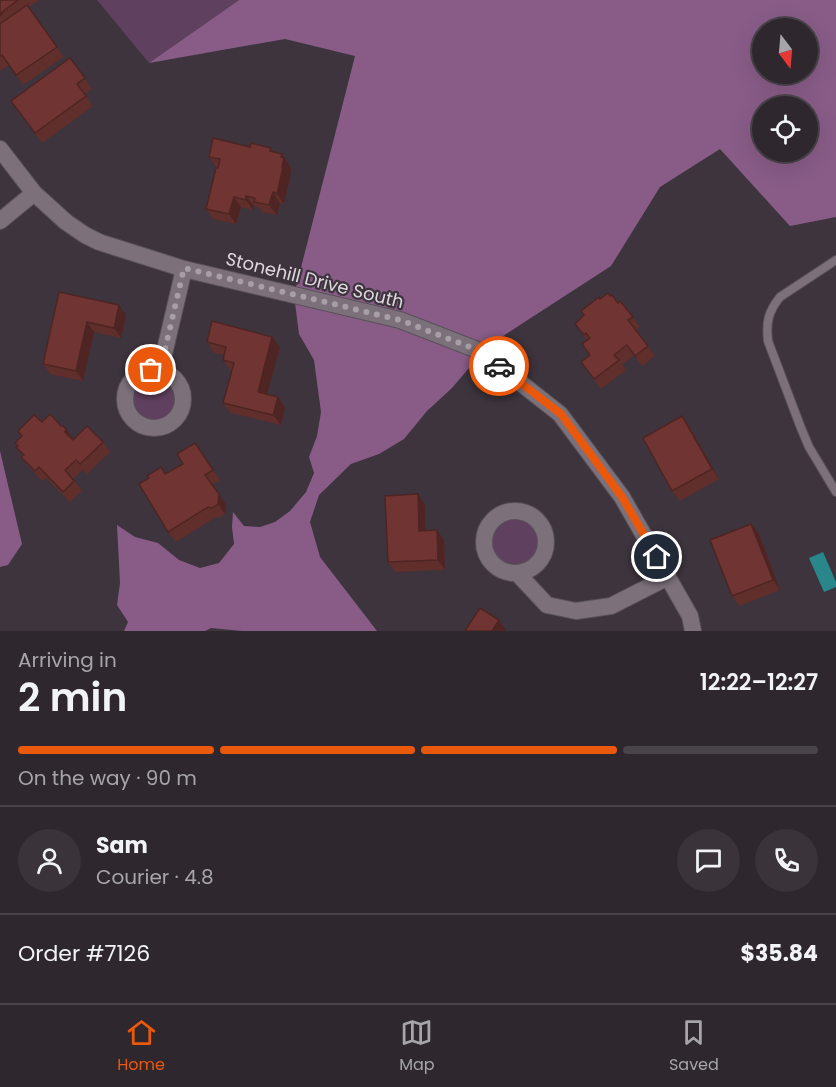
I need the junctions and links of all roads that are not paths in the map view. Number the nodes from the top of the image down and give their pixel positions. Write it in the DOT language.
graph roads {
  1 [pos="0,149"];
  2 [pos="34,193"];
  3 [pos="0,221"];
  4 [pos="836,260"];
  5 [pos="184,268"];
  6 [pos="160,371"];
  7 [pos="836,492"];
  8 [pos="517,573"];
  9 [pos="668,577"];
  10 [pos="693,631"];
  1 -- 2 [label="street, Stonehill Drive South"];
  2 -- 3 [label="street"];
  2 -- 5 [label="street, Stonehill Drive South"];
  4 -- 7 [label="lane"];
  5 -- 6 [label="street"];
  5 -- 9 [label="street, Stonehill Drive South"];
  8 -- 9 [label="street"];
  9 -- 10 [label="street, Stonehill Drive South"];
}
